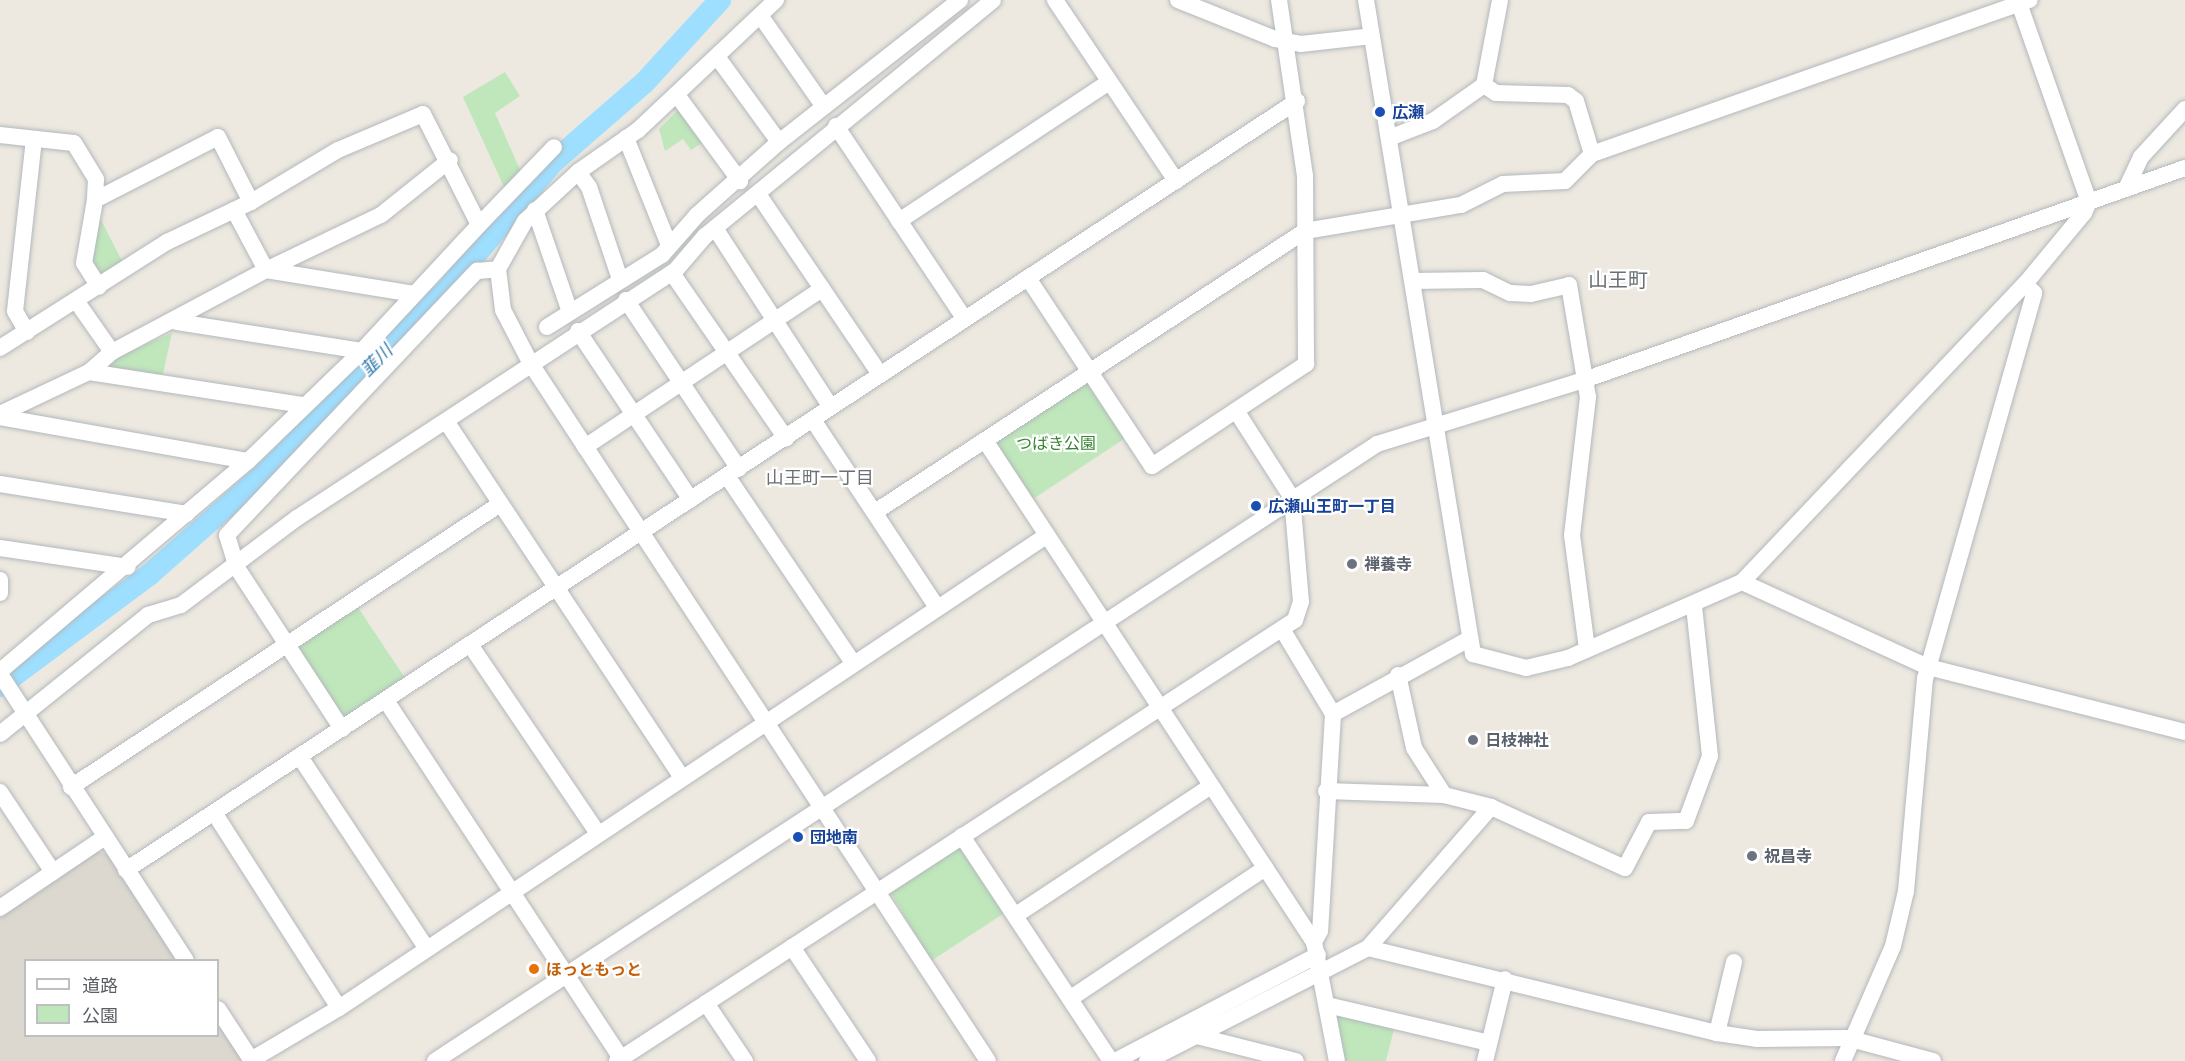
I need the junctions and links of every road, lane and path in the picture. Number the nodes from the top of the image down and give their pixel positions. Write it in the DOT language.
graph roads {
  1 [pos="776,0"];
  2 [pos="960,0"];
  3 [pos="993,0"];
  4 [pos="1055,0"];
  5 [pos="1178,0"];
  6 [pos="1280,0"];
  7 [pos="1366,0"];
  8 [pos="1500,0"];
  9 [pos="2022,1"];
  10 [pos="762,18"];
  11 [pos="1372,36"];
  12 [pos="1290,42"];
  13 [pos="718,58"];
  14 [pos="1109,82"];
  15 [pos="1484,84"];
  16 [pos="677,95"];
  17 [pos="1297,101"];
  18 [pos="824,107"];
  19 [pos="2185,109"];
  20 [pos="836,126"];
  21 [pos="0,135"];
  22 [pos="626,138"];
  23 [pos="1389,138"];
  24 [pos="34,139"];
  25 [pos="779,142"];
  26 [pos="554,147"];
  27 [pos="1592,154"];
  28 [pos="450,160"];
  29 [pos="2185,168"];
  30 [pos="578,172"];
  31 [pos="740,181"];
  32 [pos="1176,181"];
  33 [pos="2126,189"];
  34 [pos="758,194"];
  35 [pos="95,200"];
  36 [pos="251,202"];
  37 [pos="2089,202"];
  38 [pos="234,210"];
  39 [pos="535,210"];
  40 [pos="1401,218"];
  41 [pos="899,221"];
  42 [pos="479,225"];
  43 [pos="715,228"];
  44 [pos="1305,231"];
  45 [pos="669,245"];
  46 [pos="498,269"];
  47 [pos="266,270"];
  48 [pos="672,273"];
  49 [pos="1028,278"];
  50 [pos="620,279"];
  51 [pos="1412,281"];
  52 [pos="2025,284"];
  53 [pos="99,287"];
  54 [pos="822,289"];
  55 [pos="414,294"];
  56 [pos="626,300"];
  57 [pos="77,302"];
  58 [pos="570,312"];
  59 [pos="964,318"];
  60 [pos="177,322"];
  61 [pos="777,323"];
  62 [pos="547,327"];
  63 [pos="27,332"];
  64 [pos="578,332"];
  65 [pos="0,348"];
  66 [pos="362,351"];
  67 [pos="112,352"];
  68 [pos="730,353"];
  69 [pos="531,364"];
  70 [pos="89,372"];
  71 [pos="1092,372"];
  72 [pos="880,374"];
  73 [pos="1587,379"];
  74 [pos="681,385"];
  75 [pos="303,405"];
  76 [pos="831,407"];
  77 [pos="1237,412"];
  78 [pos="635,415"];
  79 [pos="0,416"];
  80 [pos="813,420"];
  81 [pos="446,421"];
  82 [pos="1438,429"];
  83 [pos="786,438"];
  84 [pos="986,442"];
  85 [pos="585,447"];
  86 [pos="248,461"];
  87 [pos="733,472"];
  88 [pos="0,484"];
  89 [pos="1292,498"];
  90 [pos="691,500"];
  91 [pos="500,504"];
  92 [pos="875,512"];
  93 [pos="187,514"];
  94 [pos="641,532"];
  95 [pos="1046,536"];
  96 [pos="0,548"];
  97 [pos="128,567"];
  98 [pos="237,568"];
  99 [pos="0,580"];
  100 [pos="1742,582"];
  101 [pos="555,589"];
  102 [pos="0,593"];
  103 [pos="1694,606"];
  104 [pos="937,607"];
  105 [pos="1105,621"];
  106 [pos="1282,629"];
  107 [pos="1467,640"];
  108 [pos="288,644"];
  109 [pos="471,646"];
  110 [pos="1587,649"];
  111 [pos="853,663"];
  112 [pos="1928,667"];
  113 [pos="0,673"];
  114 [pos="1398,675"];
  115 [pos="387,702"];
  116 [pos="1159,707"];
  117 [pos="20,710"];
  118 [pos="1333,714"];
  119 [pos="764,723"];
  120 [pos="342,729"];
  121 [pos="2185,732"];
  122 [pos="0,734"];
  123 [pos="300,757"];
  124 [pos="680,775"];
  125 [pos="1211,786"];
  126 [pos="71,787"];
  127 [pos="1326,791"];
  128 [pos="0,792"];
  129 [pos="1444,795"];
  130 [pos="1491,807"];
  131 [pos="821,808"];
  132 [pos="215,814"];
  133 [pos="597,832"];
  134 [pos="962,836"];
  135 [pos="105,837"];
  136 [pos="1265,868"];
  137 [pos="126,870"];
  138 [pos="53,872"];
  139 [pos="877,891"];
  140 [pos="511,893"];
  141 [pos="1,905"];
  142 [pos="1016,915"];
  143 [pos="792,947"];
  144 [pos="1368,948"];
  145 [pos="427,949"];
  146 [pos="1316,949"];
  147 [pos="185,959"];
  148 [pos="1734,962"];
  149 [pos="1322,972"];
  150 [pos="566,976"];
  151 [pos="1505,979"];
  152 [pos="1071,998"];
  153 [pos="706,1004"];
  154 [pos="1327,1005"];
  155 [pos="339,1008"];
  156 [pos="219,1011"];
  157 [pos="1717,1033"];
  158 [pos="1193,1035"];
  159 [pos="1855,1039"];
  160 [pos="1489,1043"];
  161 [pos="620,1060"];
  162 [pos="252,1061"];
  163 [pos="435,1061"];
  164 [pos="745,1061"];
  165 [pos="868,1061"];
  166 [pos="988,1061"];
  167 [pos="1113,1061"];
  168 [pos="1147,1061"];
  169 [pos="1296,1061"];
  170 [pos="1337,1061"];
  171 [pos="1485,1061"];
  172 [pos="1843,1061"];
  173 [pos="1933,1061"];
  1 -- 10 [label="street"];
  2 -- 18 [label="street"];
  3 -- 20 [label="street"];
  4 -- 14 [label="street"];
  5 -- 12 [label="street"];
  6 -- 12 [label="street"];
  7 -- 11 [label="street"];
  8 -- 15 [label="street"];
  9 -- 27 [label="street"];
  9 -- 37 [label="street"];
  10 -- 13 [label="street"];
  10 -- 18 [label="street"];
  11 -- 12 [label="street"];
  11 -- 23 [label="street"];
  12 -- 17 [label="street"];
  13 -- 16 [label="street"];
  13 -- 25 [label="street"];
  14 -- 32 [label="street"];
  14 -- 41 [label="street"];
  15 -- 23 [label="street"];
  15 -- 27 [label="street"];
  16 -- 22 [label="street"];
  16 -- 31 [label="street"];
  17 -- 32 [label="street"];
  17 -- 44 [label="street"];
  18 -- 25 [label="street"];
  19 -- 33 [label="street"];
  20 -- 34 [label="street"];
  20 -- 41 [label="street"];
  21 -- 24 [label="street"];
  22 -- 30 [label="street"];
  22 -- 45 [label="street"];
  23 -- 40 [label="street"];
  24 -- 35 [label="street"];
  24 -- 63 [label="street"];
  25 -- 31 [label="street"];
  26 -- 42 [label="street"];
  27 -- 40 [label="street"];
  28 -- 36 [label="street"];
  28 -- 42 [label="street"];
  28 -- 47 [label="street"];
  29 -- 33 [label="street"];
  30 -- 39 [label="street"];
  30 -- 50 [label="street"];
  31 -- 45 [label="street"];
  32 -- 49 [label="street"];
  33 -- 37 [label="street"];
  34 -- 43 [label="street"];
  34 -- 54 [label="street"];
  35 -- 36 [label="street"];
  35 -- 53 [label="street"];
  36 -- 38 [label="street"];
  37 -- 52 [label="street"];
  37 -- 73 [label="street"];
  38 -- 47 [label="street"];
  38 -- 53 [label="street"];
  39 -- 46 [label="street"];
  39 -- 58 [label="street"];
  40 -- 44 [label="street"];
  40 -- 51 [label="street"];
  41 -- 59 [label="street"];
  42 -- 55 [label="street"];
  43 -- 48 [label="street"];
  43 -- 61 [label="street"];
  44 -- 71 [label="street"];
  44 -- 77 [label="street"];
  45 -- 50 [label="street"];
  46 -- 69 [label="street"];
  46 -- 98 [label="street"];
  47 -- 55 [label="street"];
  47 -- 60 [label="street"];
  48 -- 56 [label="street"];
  48 -- 68 [label="street"];
  49 -- 59 [label="street"];
  49 -- 71 [label="street"];
  50 -- 58 [label="street"];
  51 -- 73 [label="street"];
  51 -- 82 [label="street"];
  52 -- 100 [label="street"];
  52 -- 112 [label="street"];
  53 -- 57 [label="street"];
  54 -- 61 [label="street"];
  54 -- 72 [label="street"];
  55 -- 66 [label="street"];
  56 -- 64 [label="street"];
  56 -- 74 [label="street"];
  57 -- 63 [label="street"];
  57 -- 67 [label="street"];
  58 -- 62 [label="street"];
  59 -- 72 [label="street"];
  60 -- 66 [label="street"];
  60 -- 67 [label="street"];
  61 -- 68 [label="street"];
  61 -- 76 [label="street"];
  63 -- 65 [label="street"];
  64 -- 69 [label="street"];
  64 -- 78 [label="street"];
  66 -- 75 [label="street"];
  67 -- 70 [label="street"];
  68 -- 74 [label="street"];
  68 -- 83 [label="street"];
  69 -- 81 [label="street"];
  69 -- 85 [label="street"];
  70 -- 75 [label="street"];
  70 -- 79 [label="street"];
  71 -- 77 [label="street"];
  71 -- 84 [label="street"];
  72 -- 76 [label="street"];
  73 -- 82 [label="street"];
  73 -- 110 [label="street"];
  74 -- 78 [label="street"];
  74 -- 87 [label="street"];
  75 -- 86 [label="street"];
  76 -- 80 [label="street"];
  77 -- 89 [label="street"];
  78 -- 85 [label="street"];
  78 -- 90 [label="street"];
  79 -- 86 [label="street"];
  80 -- 83 [label="street"];
  80 -- 92 [label="street"];
  81 -- 91 [label="street"];
  81 -- 98 [label="street"];
  82 -- 89 [label="street"];
  82 -- 107 [label="street"];
  83 -- 87 [label="street"];
  84 -- 92 [label="street"];
  84 -- 95 [label="street"];
  85 -- 94 [label="street"];
  86 -- 93 [label="street"];
  87 -- 90 [label="street"];
  87 -- 111 [label="street"];
  88 -- 93 [label="street"];
  89 -- 105 [label="street"];
  89 -- 106 [label="street"];
  90 -- 94 [label="street"];
  91 -- 101 [label="street"];
  91 -- 108 [label="street"];
  92 -- 104 [label="street"];
  93 -- 97 [label="street"];
  94 -- 101 [label="street"];
  94 -- 119 [label="street"];
  95 -- 104 [label="street"];
  95 -- 105 [label="street"];
  96 -- 97 [label="street"];
  97 -- 113 [label="street"];
  98 -- 108 [label="street"];
  98 -- 117 [label="street"];
  99 -- 102 [label="street"];
  100 -- 103 [label="street"];
  100 -- 112 [label="street"];
  101 -- 109 [label="street"];
  101 -- 124 [label="street"];
  103 -- 110 [label="street"];
  103 -- 130 [label="street"];
  104 -- 111 [label="street"];
  105 -- 116 [label="street"];
  105 -- 131 [label="street"];
  106 -- 116 [label="street"];
  106 -- 118 [label="street"];
  107 -- 110 [label="street"];
  107 -- 114 [label="street"];
  108 -- 120 [label="street"];
  108 -- 126 [label="street"];
  109 -- 115 [label="street"];
  109 -- 133 [label="street"];
  111 -- 119 [label="street"];
  112 -- 121 [label="street"];
  112 -- 159 [label="street"];
  113 -- 117 [label="street"];
  114 -- 118 [label="street"];
  114 -- 129 [label="street"];
  115 -- 120 [label="street"];
  115 -- 140 [label="street"];
  116 -- 125 [label="street"];
  116 -- 134 [label="street"];
  117 -- 122 [label="street"];
  117 -- 126 [label="street"];
  118 -- 127 [label="street"];
  119 -- 124 [label="street"];
  119 -- 131 [label="street"];
  120 -- 123 [label="street"];
  123 -- 132 [label="street"];
  123 -- 145 [label="street"];
  124 -- 133 [label="street"];
  125 -- 136 [label="street"];
  125 -- 142 [label="street"];
  126 -- 135 [label="street"];
  127 -- 129 [label="street"];
  127 -- 146 [label="street"];
  128 -- 138 [label="street"];
  129 -- 130 [label="street"];
  130 -- 144 [label="street"];
  131 -- 139 [label="street"];
  131 -- 150 [label="street"];
  132 -- 137 [label="street"];
  132 -- 155 [label="street"];
  133 -- 140 [label="street"];
  134 -- 139 [label="street"];
  134 -- 142 [label="street"];
  135 -- 137 [label="street"];
  135 -- 138 [label="street"];
  136 -- 146 [label="street"];
  136 -- 152 [label="street"];
  137 -- 147 [label="street"];
  138 -- 141 [label="street"];
  139 -- 143 [label="street"];
  139 -- 166 [label="street"];
  140 -- 145 [label="street"];
  140 -- 150 [label="street"];
  142 -- 152 [label="street"];
  143 -- 153 [label="street"];
  143 -- 165 [label="street"];
  144 -- 149 [label="street"];
  144 -- 151 [label="street"];
  145 -- 155 [label="street"];
  146 -- 149 [label="street"];
  146 -- 167 [label="street"];
  148 -- 157 [label="street"];
  149 -- 154 [label="street"];
  149 -- 158 [label="street"];
  150 -- 161 [label="street"];
  150 -- 163 [label="street"];
  151 -- 157 [label="street"];
  151 -- 160 [label="street"];
  152 -- 167 [label="street"];
  153 -- 161 [label="street"];
  153 -- 164 [label="street"];
  154 -- 160 [label="street"];
  154 -- 170 [label="street"];
  155 -- 162 [label="street"];
  156 -- 162 [label="street"];
  157 -- 159 [label="street"];
  158 -- 168 [label="street"];
  158 -- 169 [label="street"];
  159 -- 172 [label="street"];
  159 -- 173 [label="street"];
  160 -- 171 [label="street"];
}
